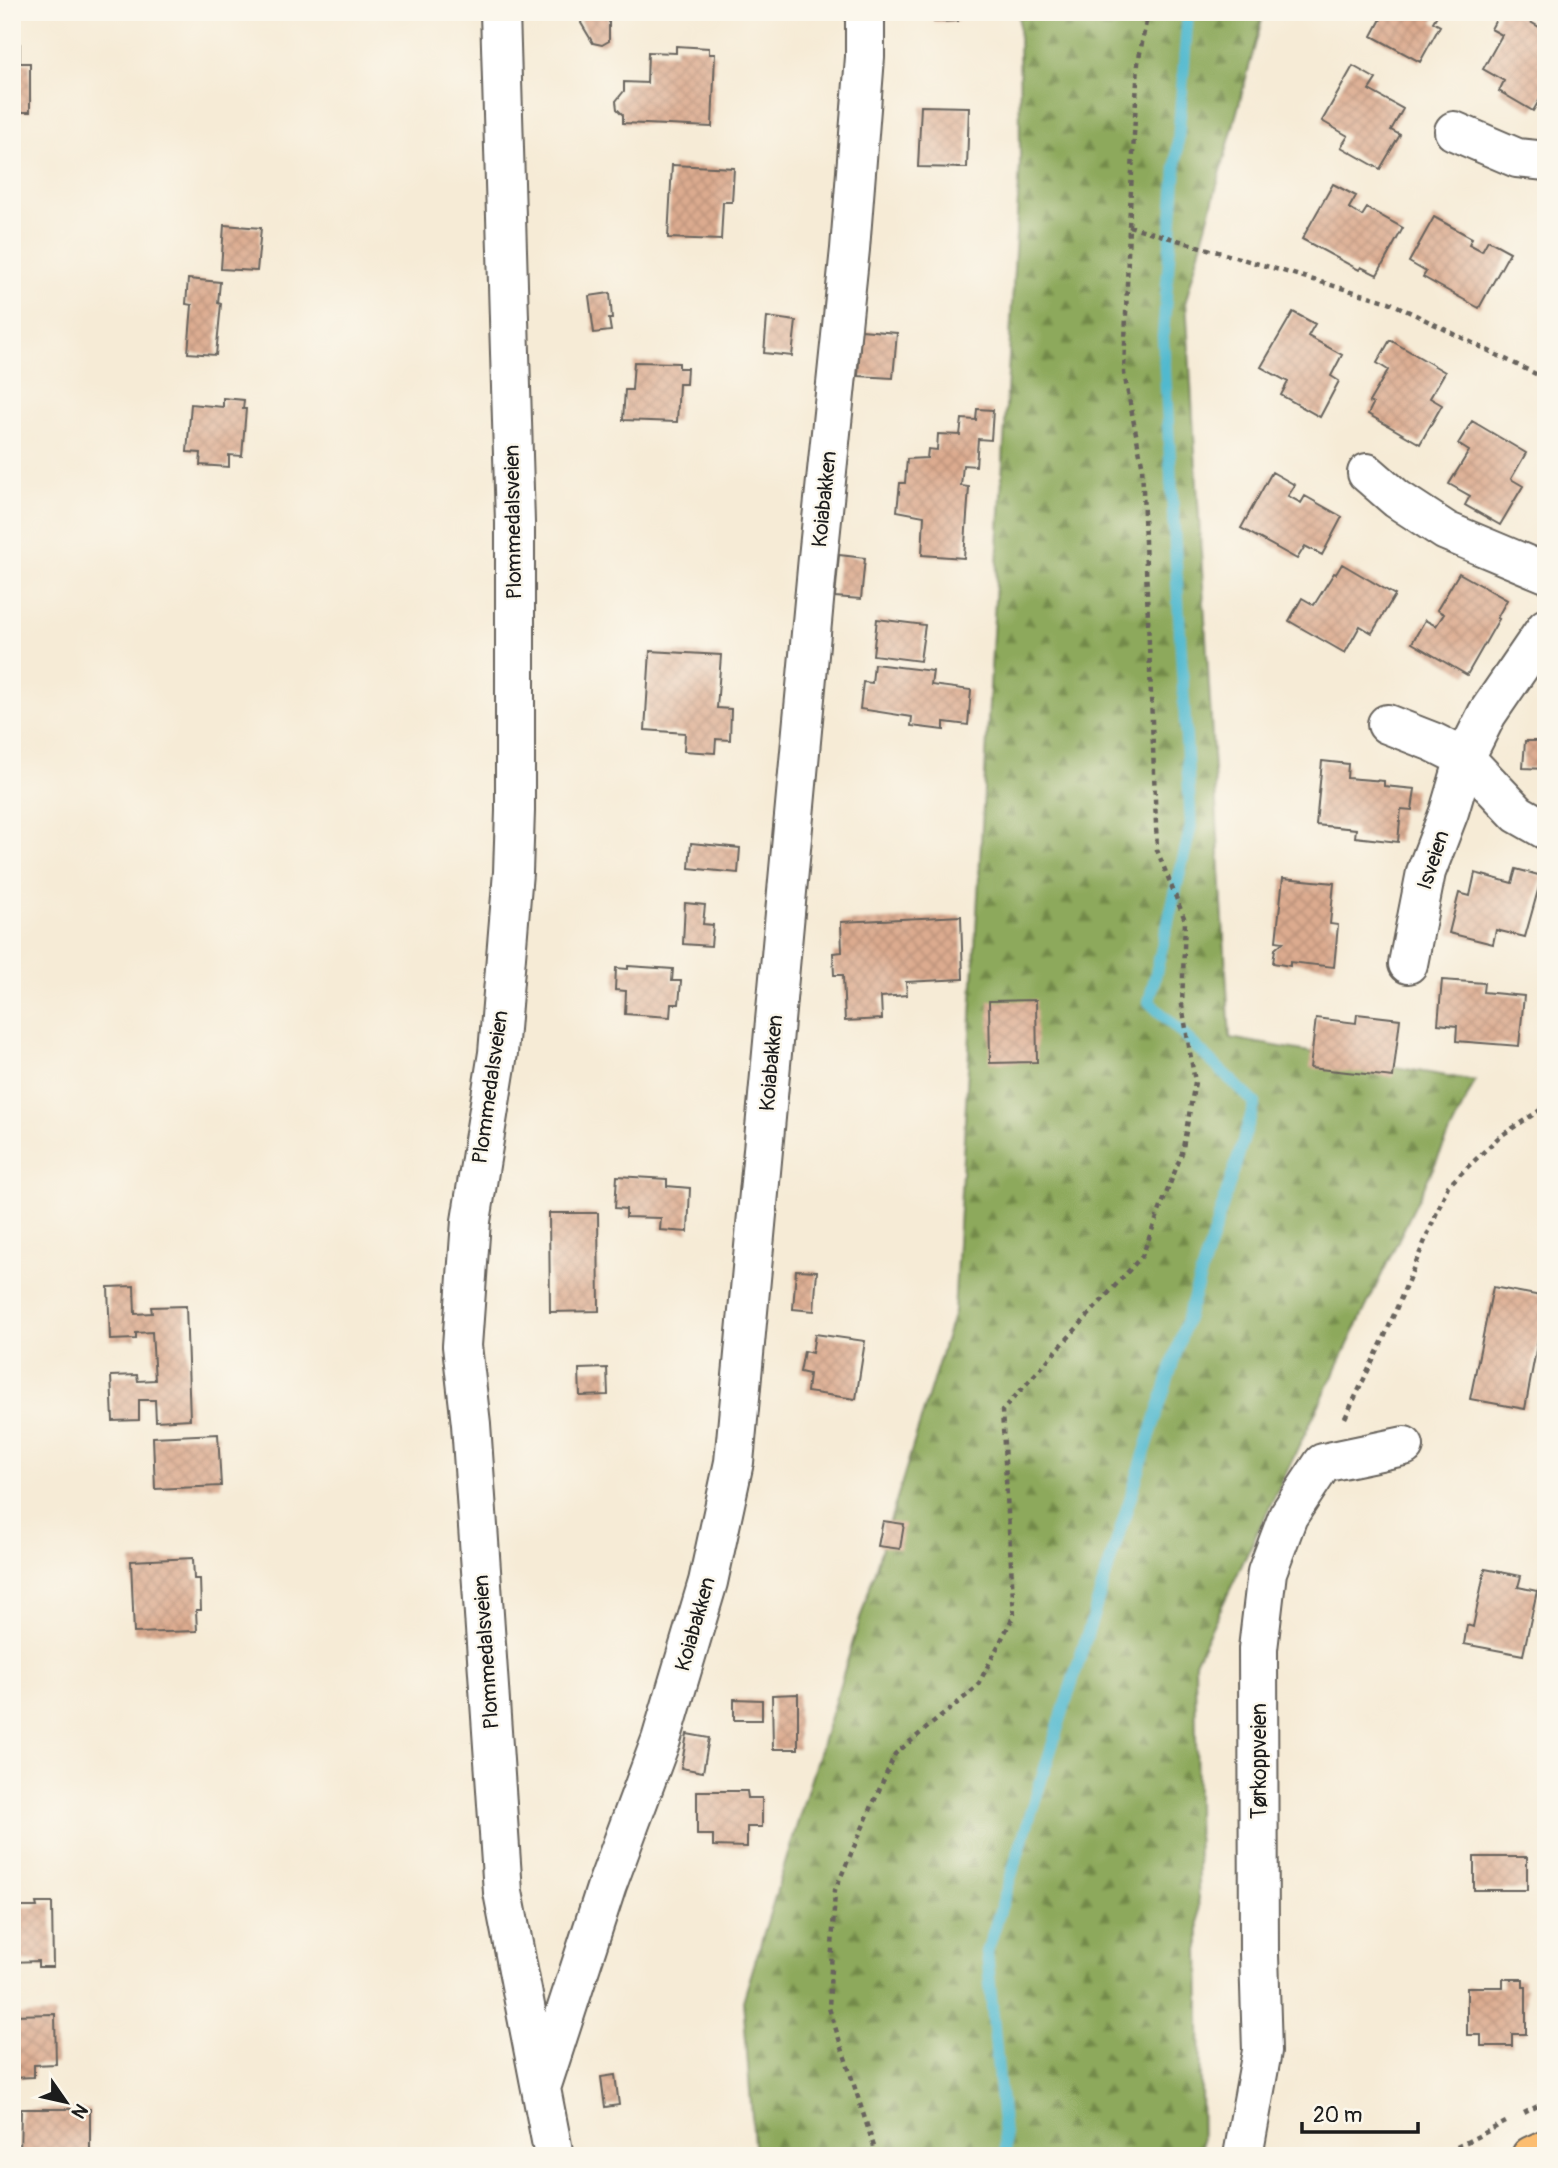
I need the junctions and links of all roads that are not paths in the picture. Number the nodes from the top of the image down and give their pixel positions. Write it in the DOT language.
graph roads {
  1 [pos="500,12"];
  2 [pos="865,12"];
  3 [pos="1454,131"];
  4 [pos="1546,161"];
  5 [pos="1367,473"];
  6 [pos="1546,573"];
  7 [pos="1546,628"];
  8 [pos="1387,723"];
  9 [pos="1465,758"];
  10 [pos="1546,830"];
  11 [pos="1408,964"];
  12 [pos="1404,1446"];
  13 [pos="541,2087"];
  14 [pos="1546,2149"];
  15 [pos="554,2156"];
  16 [pos="1242,2156"];
  17 [pos="1531,2156"];
  1 -- 13 [label="street, Plommedalsveien"];
  2 -- 13 [label="street, Koiabakken"];
  3 -- 4 [label="street"];
  5 -- 6 [label="street"];
  7 -- 9 [label="street, Isveien"];
  8 -- 9 [label="street"];
  9 -- 10 [label="street"];
  9 -- 11 [label="street, Isveien"];
  12 -- 16 [label="street, Tørkoppveien"];
  13 -- 15 [label="street, Plommedalsveien"];
  14 -- 17 [label="main road"];
}
